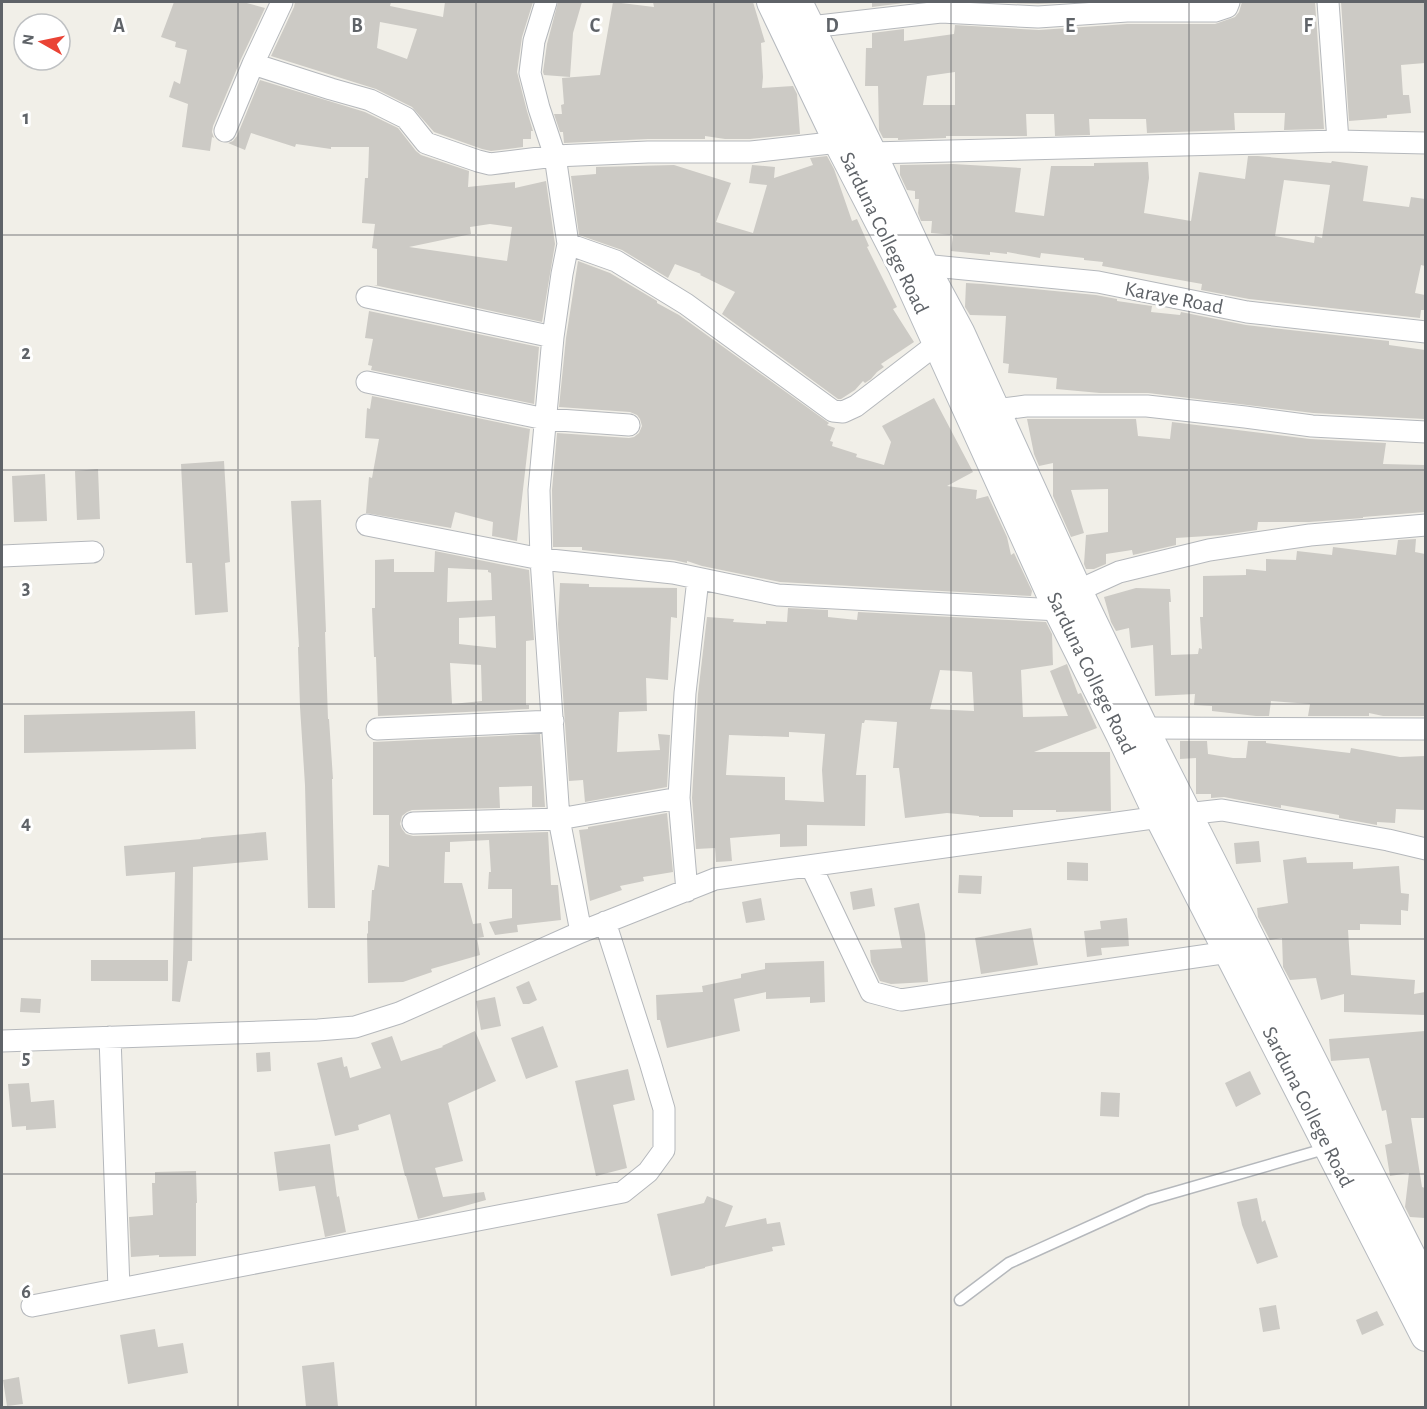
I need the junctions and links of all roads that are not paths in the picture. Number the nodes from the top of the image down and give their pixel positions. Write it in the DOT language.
graph roads {
  1 [pos="282,2"];
  2 [pos="546,2"];
  3 [pos="772,2"];
  4 [pos="1229,2"];
  5 [pos="1328,2"];
  6 [pos="1127,6"];
  7 [pos="941,7"];
  8 [pos="804,14"];
  9 [pos="253,64"];
  10 [pos="225,131"];
  11 [pos="1338,141"];
  12 [pos="839,142"];
  13 [pos="1425,143"];
  14 [pos="871,153"];
  15 [pos="555,156"];
  16 [pos="568,244"];
  17 [pos="913,265"];
  18 [pos="367,297"];
  19 [pos="1425,332"];
  20 [pos="553,337"];
  21 [pos="938,343"];
  22 [pos="368,381"];
  23 [pos="995,410"];
  24 [pos="545,419"];
  25 [pos="629,425"];
  26 [pos="1425,432"];
  27 [pos="1014,482"];
  28 [pos="367,525"];
  29 [pos="1425,525"];
  30 [pos="93,552"];
  31 [pos="2,556"];
  32 [pos="541,559"];
  33 [pos="698,579"];
  34 [pos="1068,600"];
  35 [pos="553,721"];
  36 [pos="1143,728"];
  37 [pos="377,729"];
  38 [pos="1425,729"];
  39 [pos="679,798"];
  40 [pos="1173,816"];
  41 [pos="559,819"];
  42 [pos="413,823"];
  43 [pos="1423,855"];
  44 [pos="811,866"];
  45 [pos="687,891"];
  46 [pos="605,922"];
  47 [pos="581,932"];
  48 [pos="1229,952"];
  49 [pos="110,1037"];
  50 [pos="2,1041"];
  51 [pos="1329,1148"];
  52 [pos="1425,1287"];
  53 [pos="119,1290"];
  54 [pos="960,1300"];
  55 [pos="32,1306"];
  56 [pos="1425,1336"];
  1 -- 9 [label="street"];
  2 -- 15 [label="street"];
  3 -- 12 [label="street, Sarduna College Road"];
  4 -- 6 [label="street"];
  5 -- 11 [label="street"];
  6 -- 7 [label="street"];
  7 -- 8 [label="street"];
  8 -- 14 [label="street, Sarduna College Road"];
  9 -- 10 [label="street"];
  9 -- 15 [label="street"];
  11 -- 13 [label="street"];
  11 -- 14 [label="street"];
  12 -- 15 [label="street"];
  12 -- 17 [label="street, Sarduna College Road"];
  14 -- 17 [label="street, Sarduna College Road"];
  15 -- 16 [label="street"];
  16 -- 20 [label="street"];
  16 -- 21 [label="street"];
  17 -- 19 [label="street, Karaye Road"];
  17 -- 21 [label="street, Sarduna College Road"];
  17 -- 23 [label="street, Sarduna College Road"];
  18 -- 20 [label="street"];
  20 -- 24 [label="street"];
  21 -- 27 [label="street, Sarduna College Road"];
  22 -- 24 [label="street"];
  23 -- 26 [label="street"];
  23 -- 27 [label="street, Sarduna College Road"];
  24 -- 25 [label="street"];
  24 -- 32 [label="street"];
  27 -- 34 [label="street, Sarduna College Road"];
  28 -- 32 [label="street"];
  29 -- 34 [label="street"];
  30 -- 31 [label="street"];
  32 -- 33 [label="street"];
  32 -- 35 [label="street"];
  33 -- 34 [label="street"];
  33 -- 39 [label="street"];
  34 -- 36 [label="street, Sarduna College Road"];
  34 -- 40 [label="street, Sarduna College Road"];
  35 -- 37 [label="street"];
  35 -- 41 [label="street"];
  36 -- 38 [label="street"];
  36 -- 40 [label="street, Sarduna College Road"];
  39 -- 41 [label="street"];
  39 -- 45 [label="street"];
  40 -- 43 [label="street"];
  40 -- 44 [label="street"];
  40 -- 48 [label="street, Sarduna College Road"];
  40 -- 52 [label="street, Sarduna College Road"];
  41 -- 42 [label="street"];
  41 -- 47 [label="street"];
  44 -- 45 [label="street"];
  44 -- 48 [label="street"];
  45 -- 46 [label="street"];
  46 -- 47 [label="street"];
  46 -- 53 [label="street"];
  47 -- 49 [label="street"];
  48 -- 51 [label="street, Sarduna College Road"];
  49 -- 50 [label="street"];
  49 -- 53 [label="street"];
  51 -- 54 [label="lane"];
  51 -- 56 [label="street, Sarduna College Road"];
  53 -- 55 [label="street"];
}
